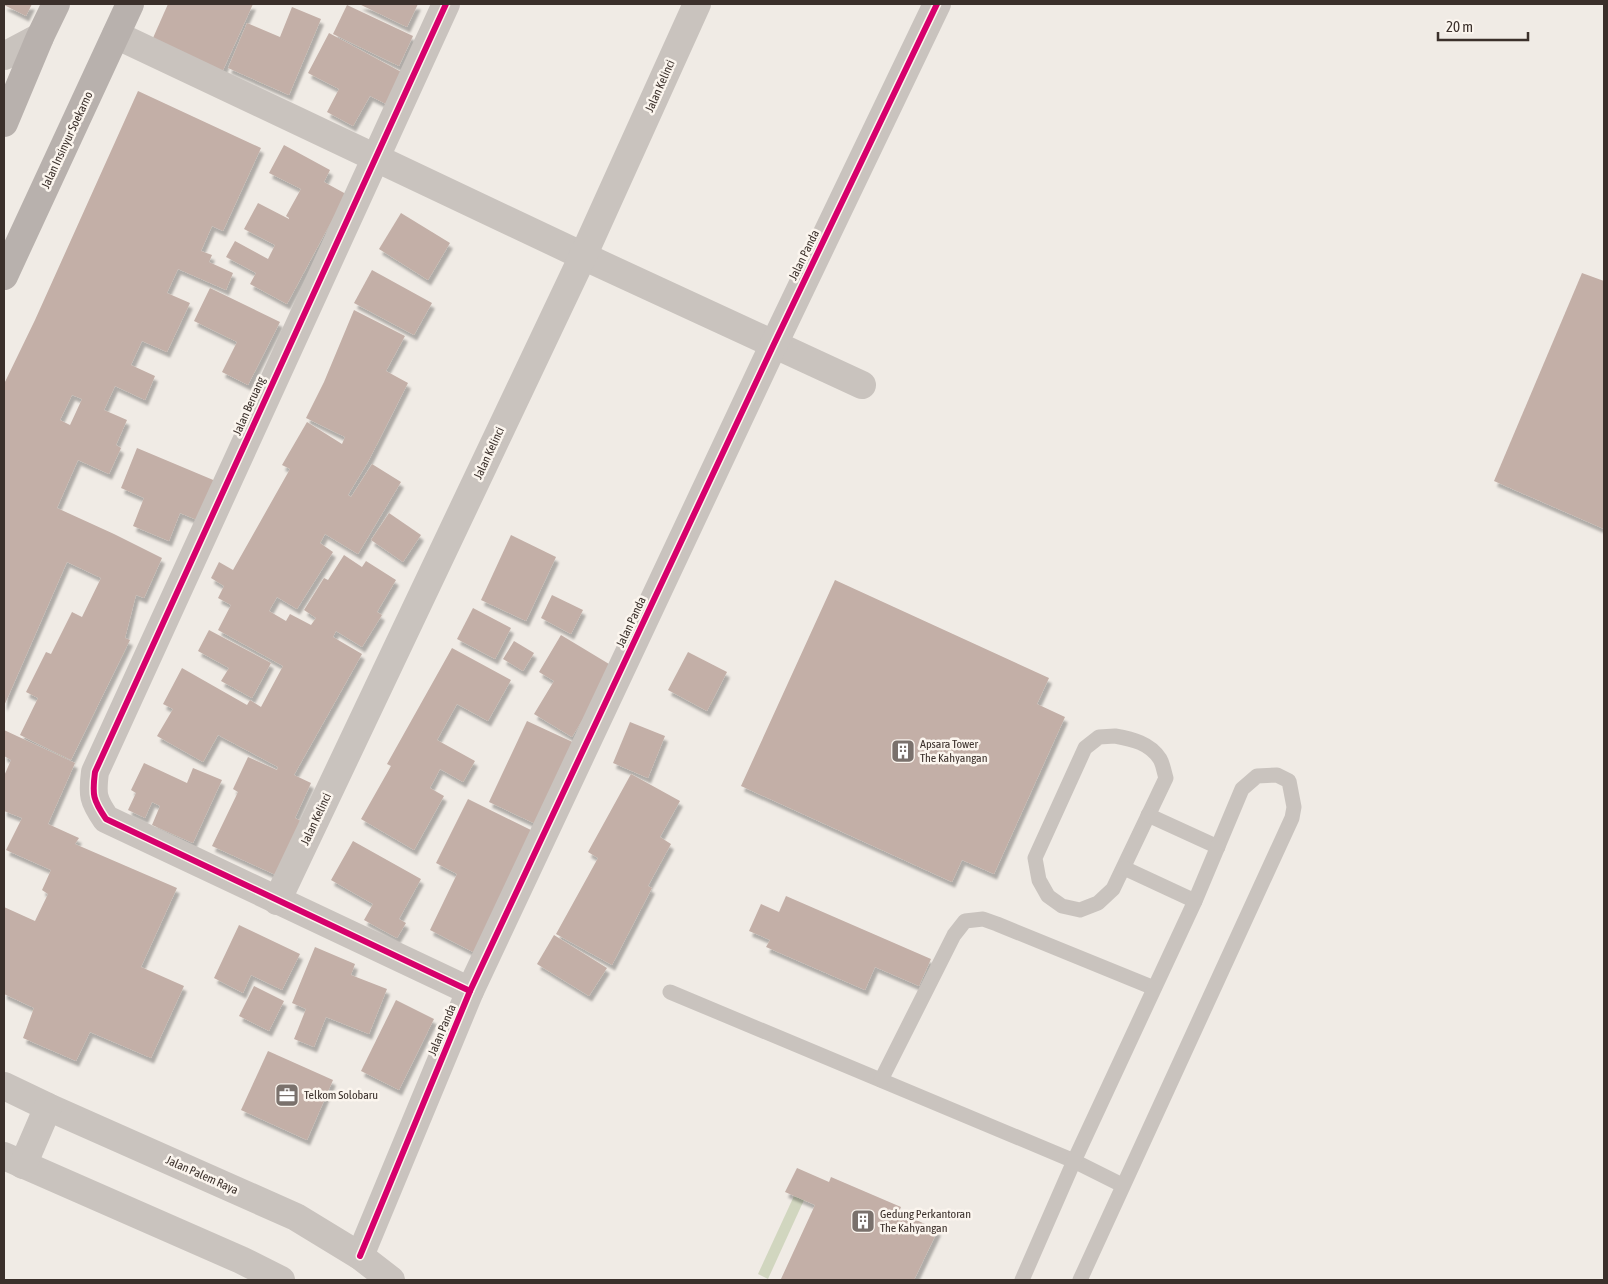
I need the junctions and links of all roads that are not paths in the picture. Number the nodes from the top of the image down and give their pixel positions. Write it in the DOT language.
graph roads {
  1 [pos="56,4"];
  2 [pos="130,4"];
  3 [pos="446,4"];
  4 [pos="697,4"];
  5 [pos="937,4"];
  6 [pos="116,35"];
  7 [pos="40,38"];
  8 [pos="4,56"];
  9 [pos="4,123"];
  10 [pos="375,158"];
  11 [pos="583,256"];
  12 [pos="4,276"];
  13 [pos="774,344"];
  14 [pos="862,385"];
  15 [pos="1148,815"];
  16 [pos="1218,847"];
  17 [pos="1124,868"];
  18 [pos="1195,900"];
  19 [pos="277,901"];
  20 [pos="1154,988"];
  21 [pos="470,992"];
  22 [pos="670,992"];
  23 [pos="881,1080"];
  24 [pos="4,1086"];
  25 [pos="48,1108"];
  26 [pos="13,1160"];
  27 [pos="1074,1162"];
  28 [pos="1122,1185"];
  29 [pos="360,1256"];
  30 [pos="280,1280"];
  31 [pos="391,1280"];
  32 [pos="1022,1280"];
  33 [pos="1080,1280"];
  1 -- 7 [label="main road"];
  2 -- 6 [label="main road, Jalan Insinyur Soekarno"];
  3 -- 10 [label="street, Jalan Beruang"];
  4 -- 11 [label="street, Jalan Kelinci"];
  5 -- 13 [label="street, Jalan Panda"];
  6 -- 10 [label="street"];
  6 -- 12 [label="main road, Jalan Insinyur Soekarno"];
  7 -- 8 [label="street"];
  7 -- 9 [label="main road"];
  10 -- 11 [label="street"];
  10 -- 19 [label="street, Jalan Beruang"];
  11 -- 13 [label="street"];
  11 -- 19 [label="street, Jalan Kelinci"];
  13 -- 14 [label="street"];
  13 -- 21 [label="street, Jalan Panda"];
  15 -- 16 [label="lane"];
  15 -- 17 [label="lane"];
  15 -- 17 [label="lane"];
  16 -- 18 [label="lane"];
  16 -- 28 [label="lane"];
  17 -- 18 [label="lane"];
  18 -- 20 [label="lane"];
  19 -- 21 [label="street"];
  20 -- 23 [label="lane"];
  20 -- 27 [label="lane"];
  21 -- 29 [label="street, Jalan Panda"];
  22 -- 23 [label="lane"];
  23 -- 27 [label="lane"];
  24 -- 25 [label="street, Jalan Palem Raya"];
  25 -- 26 [label="street"];
  25 -- 29 [label="street, Jalan Palem Raya"];
  26 -- 30 [label="street"];
  27 -- 28 [label="lane"];
  27 -- 32 [label="lane"];
  28 -- 33 [label="lane"];
  29 -- 31 [label="street, Jalan Palem Raya"];
}
